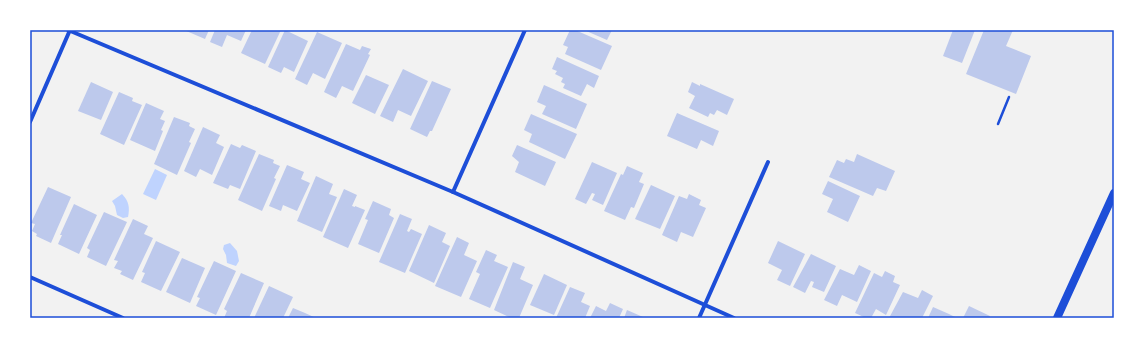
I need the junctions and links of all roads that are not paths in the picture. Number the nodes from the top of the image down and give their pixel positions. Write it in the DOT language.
graph roads {
  1 [pos="69,30"];
  2 [pos="525,30"];
  3 [pos="30,122"];
  4 [pos="768,162"];
  5 [pos="453,192"];
  6 [pos="1114,193"];
  7 [pos="30,277"];
  8 [pos="705,306"];
  9 [pos="123,318"];
  10 [pos="700,318"];
  11 [pos="734,318"];
  12 [pos="1057,318"];
  1 -- 3 [label="street"];
  1 -- 5 [label="street"];
  2 -- 5 [label="street"];
  4 -- 8 [label="street"];
  5 -- 8 [label="street"];
  6 -- 12 [label="main road"];
  7 -- 9 [label="street"];
  8 -- 10 [label="street"];
  8 -- 11 [label="street"];
}
